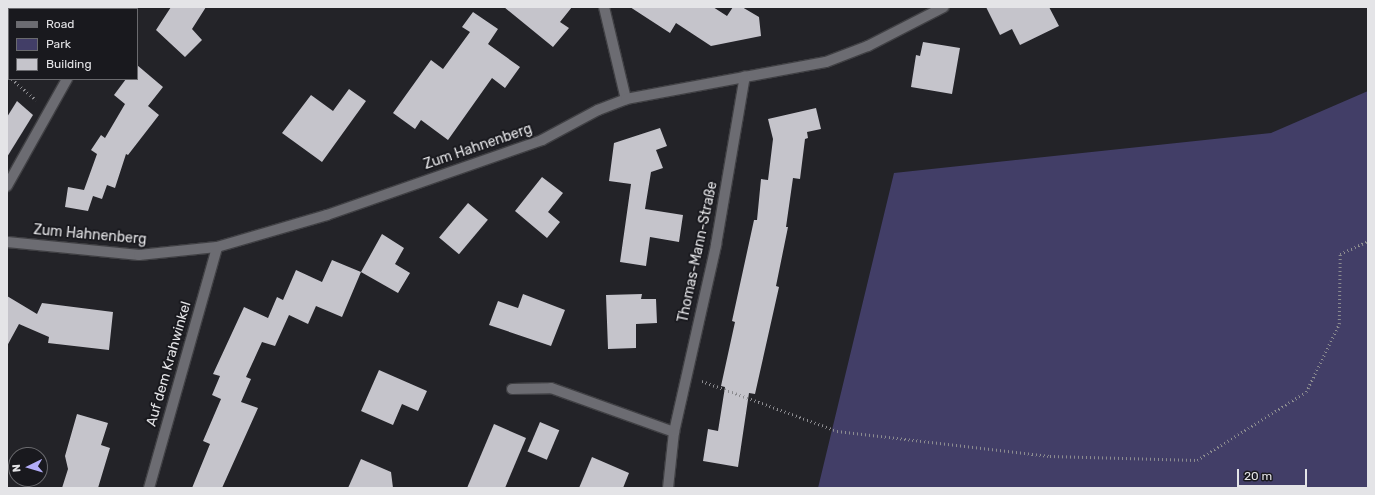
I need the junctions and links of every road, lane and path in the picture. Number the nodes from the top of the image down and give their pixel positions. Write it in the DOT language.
graph roads {
  1 [pos="604,7"];
  2 [pos="944,7"];
  3 [pos="744,76"];
  4 [pos="13,80"];
  5 [pos="66,80"];
  6 [pos="626,99"];
  7 [pos="48,111"];
  8 [pos="7,186"];
  9 [pos="1368,241"];
  10 [pos="7,242"];
  11 [pos="217,247"];
  12 [pos="685,375"];
  13 [pos="512,389"];
  14 [pos="674,432"];
  15 [pos="149,488"];
  16 [pos="668,488"];
  1 -- 6 [label="street"];
  2 -- 3 [label="street, Zum Hahnenberg"];
  3 -- 6 [label="street, Zum Hahnenberg"];
  3 -- 12 [label="street, Thomas-Mann-Straße"];
  4 -- 7 [label="path"];
  5 -- 7 [label="street"];
  6 -- 11 [label="street, Zum Hahnenberg"];
  7 -- 8 [label="street"];
  9 -- 12 [label="path"];
  10 -- 11 [label="street, Zum Hahnenberg"];
  11 -- 15 [label="street, Auf dem Krahwinkel"];
  12 -- 14 [label="street, Thomas-Mann-Straße"];
  13 -- 14 [label="street"];
  14 -- 16 [label="street, Thomas-Mann-Straße"];
}
